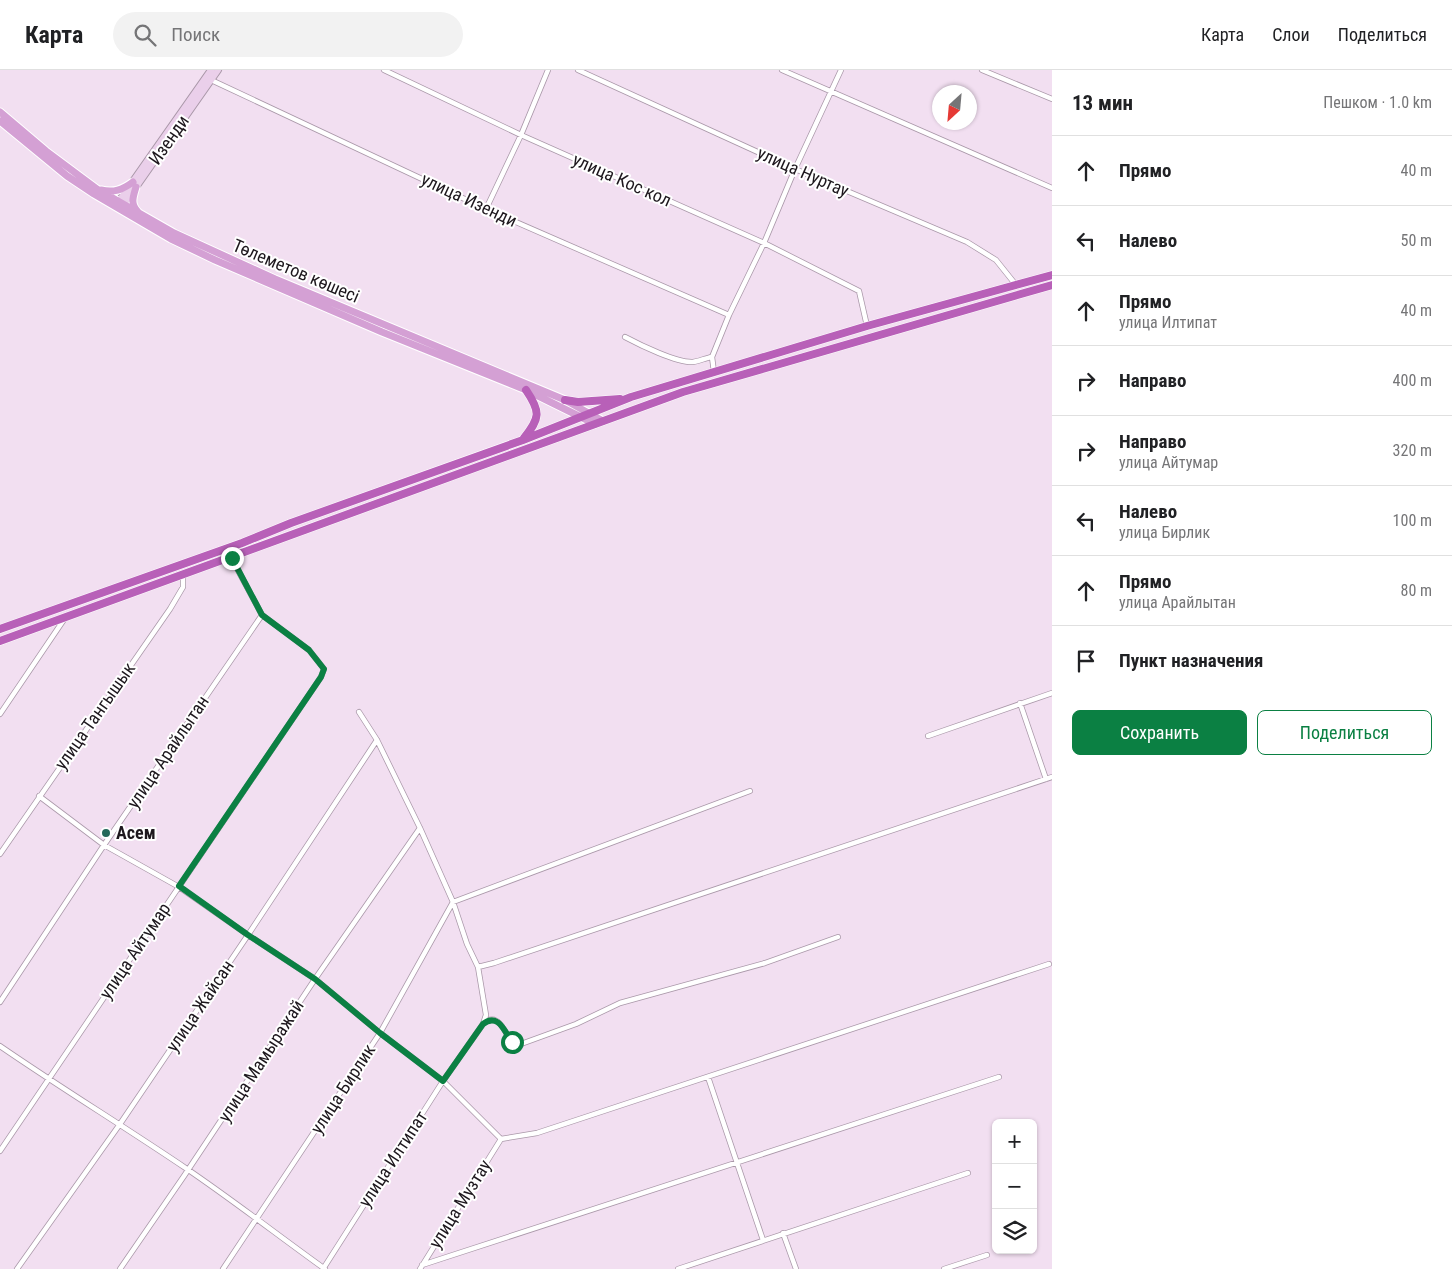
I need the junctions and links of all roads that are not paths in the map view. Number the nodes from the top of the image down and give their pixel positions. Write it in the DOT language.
graph roads {
  1 [pos="211,70"];
  2 [pos="218,70"];
  3 [pos="384,70"];
  4 [pos="548,70"];
  5 [pos="578,70"];
  6 [pos="782,70"];
  7 [pos="841,70"];
  8 [pos="982,70"];
  9 [pos="208,79"];
  10 [pos="831,92"];
  11 [pos="1052,99"];
  12 [pos="0,112"];
  13 [pos="0,121"];
  14 [pos="521,135"];
  15 [pos="795,170"];
  16 [pos="134,185"];
  17 [pos="1052,188"];
  18 [pos="97,189"];
  19 [pos="119,207"];
  20 [pos="486,209"];
  21 [pos="146,218"];
  22 [pos="764,243"];
  23 [pos="1052,275"];
  24 [pos="1052,285"];
  25 [pos="1017,286"];
  26 [pos="729,315"];
  27 [pos="867,326"];
  28 [pos="625,337"];
  29 [pos="712,357"];
  30 [pos="714,372"];
  31 [pos="526,390"];
  32 [pos="632,398"];
  33 [pos="565,400"];
  34 [pos="587,415"];
  35 [pos="599,422"];
  36 [pos="523,440"];
  37 [pos="226,548"];
  38 [pos="232,558"];
  39 [pos="183,575"];
  40 [pos="262,615"];
  41 [pos="65,618"];
  42 [pos="0,630"];
  43 [pos="0,641"];
  44 [pos="1052,693"];
  45 [pos="1020,703"];
  46 [pos="359,712"];
  47 [pos="0,714"];
  48 [pos="928,736"];
  49 [pos="376,740"];
  50 [pos="1052,777"];
  51 [pos="1046,779"];
  52 [pos="750,792"];
  53 [pos="39,796"];
  54 [pos="420,828"];
  55 [pos="104,845"];
  56 [pos="0,854"];
  57 [pos="179,886"];
  58 [pos="453,902"];
  59 [pos="248,935"];
  60 [pos="838,937"];
  61 [pos="1049,964"];
  62 [pos="478,966"];
  63 [pos="315,979"];
  64 [pos="0,1002"];
  65 [pos="483,1024"];
  66 [pos="380,1033"];
  67 [pos="0,1046"];
  68 [pos="708,1077"];
  69 [pos="999,1077"];
  70 [pos="48,1079"];
  71 [pos="443,1081"];
  72 [pos="120,1124"];
  73 [pos="501,1139"];
  74 [pos="0,1151"];
  75 [pos="738,1163"];
  76 [pos="188,1170"];
  77 [pos="968,1173"];
  78 [pos="258,1219"];
  79 [pos="783,1233"];
  80 [pos="764,1240"];
  81 [pos="987,1255"];
  82 [pos="421,1267"];
  83 [pos="17,1269"];
  84 [pos="120,1269"];
  85 [pos="222,1269"];
  86 [pos="324,1269"];
  87 [pos="678,1269"];
  88 [pos="796,1269"];
  89 [pos="944,1269"];
  1 -- 9 [label="street, Изенди"];
  2 -- 9 [label="street, Изенди"];
  3 -- 14 [label="street, улица Кос кол"];
  4 -- 14 [label="street"];
  5 -- 15 [label="street, улица Нуртау"];
  6 -- 10 [label="street"];
  7 -- 10 [label="street"];
  8 -- 11 [label="street"];
  9 -- 16 [label="street, Изенди"];
  9 -- 20 [label="street, улица Изенди"];
  10 -- 15 [label="street"];
  10 -- 17 [label="street"];
  12 -- 18 [label="main road, Төлеметов көшесі"];
  13 -- 19 [label="main road, Төлеметов көшесі"];
  14 -- 20 [label="street"];
  14 -- 22 [label="street, улица Кос кол"];
  15 -- 22 [label="street"];
  15 -- 25 [label="street, улица Нуртау"];
  16 -- 18 [label="main road"];
  16 -- 19 [label="street, Изенди"];
  16 -- 21 [label="main road"];
  18 -- 19 [label="main road, Төлеметов көшесі"];
  19 -- 21 [label="main road, Төлеметов көшесі"];
  19 -- 31 [label="main road, Төлеметов көшесі"];
  20 -- 26 [label="street, улица Изенди"];
  21 -- 33 [label="main road, Төлеметов көшесі"];
  22 -- 26 [label="street"];
  22 -- 27 [label="street, улица Кос кол"];
  23 -- 25 [label="highway"];
  24 -- 35 [label="highway"];
  25 -- 27 [label="highway"];
  26 -- 29 [label="street"];
  27 -- 30 [label="highway"];
  28 -- 29 [label="street"];
  29 -- 30 [label="street"];
  30 -- 32 [label="highway"];
  31 -- 34 [label="main road, Төлеметов көшесі"];
  31 -- 36 [label="highway"];
  32 -- 33 [label="highway"];
  32 -- 34 [label="highway"];
  33 -- 34 [label="main road, Төлеметов көшесі"];
  34 -- 35 [label="main road, Төлеметов көшесі"];
  34 -- 36 [label="highway"];
  35 -- 38 [label="highway"];
  36 -- 37 [label="highway"];
  37 -- 38 [label="street"];
  37 -- 42 [label="highway"];
  38 -- 39 [label="highway"];
  38 -- 40 [label="street"];
  39 -- 41 [label="highway"];
  39 -- 53 [label="street, улица Тангышык"];
  40 -- 55 [label="street, улица Арайлытан"];
  40 -- 57 [label="street, улица Айтумар"];
  41 -- 43 [label="highway"];
  41 -- 47 [label="street"];
  44 -- 45 [label="street"];
  45 -- 48 [label="street"];
  45 -- 51 [label="street"];
  46 -- 49 [label="street"];
  49 -- 54 [label="street"];
  49 -- 59 [label="street, улица Жайсан"];
  50 -- 51 [label="street"];
  51 -- 62 [label="street"];
  52 -- 58 [label="street"];
  53 -- 55 [label="street"];
  53 -- 56 [label="street, улица Тангышык"];
  54 -- 58 [label="street"];
  54 -- 63 [label="street, улица Мамыражай"];
  55 -- 57 [label="street"];
  55 -- 64 [label="street, улица Арайлытан"];
  57 -- 59 [label="street"];
  57 -- 70 [label="street, улица Айтумар"];
  58 -- 62 [label="street"];
  58 -- 66 [label="street, улица Бирлик"];
  59 -- 63 [label="street"];
  59 -- 72 [label="street, улица Жайсан"];
  60 -- 65 [label="street"];
  61 -- 68 [label="street"];
  62 -- 65 [label="street"];
  63 -- 66 [label="street"];
  63 -- 76 [label="street, улица Мамыражай"];
  65 -- 71 [label="street, улица Илтипат"];
  66 -- 71 [label="street"];
  66 -- 78 [label="street, улица Бирлик"];
  67 -- 70 [label="street"];
  68 -- 73 [label="street"];
  68 -- 75 [label="street"];
  69 -- 75 [label="street"];
  70 -- 72 [label="street"];
  70 -- 74 [label="street, улица Айтумар"];
  71 -- 73 [label="street"];
  71 -- 86 [label="street, улица Илтипат"];
  72 -- 76 [label="street"];
  72 -- 83 [label="street, улица Жайсан"];
  73 -- 82 [label="street, улица Музтау"];
  75 -- 80 [label="street"];
  75 -- 82 [label="street"];
  76 -- 78 [label="street"];
  76 -- 84 [label="street, улица Мамыражай"];
  77 -- 79 [label="street"];
  78 -- 85 [label="street, улица Бирлик"];
  78 -- 86 [label="street"];
  79 -- 80 [label="street"];
  79 -- 88 [label="street"];
  80 -- 87 [label="street"];
  81 -- 89 [label="street"];
}
